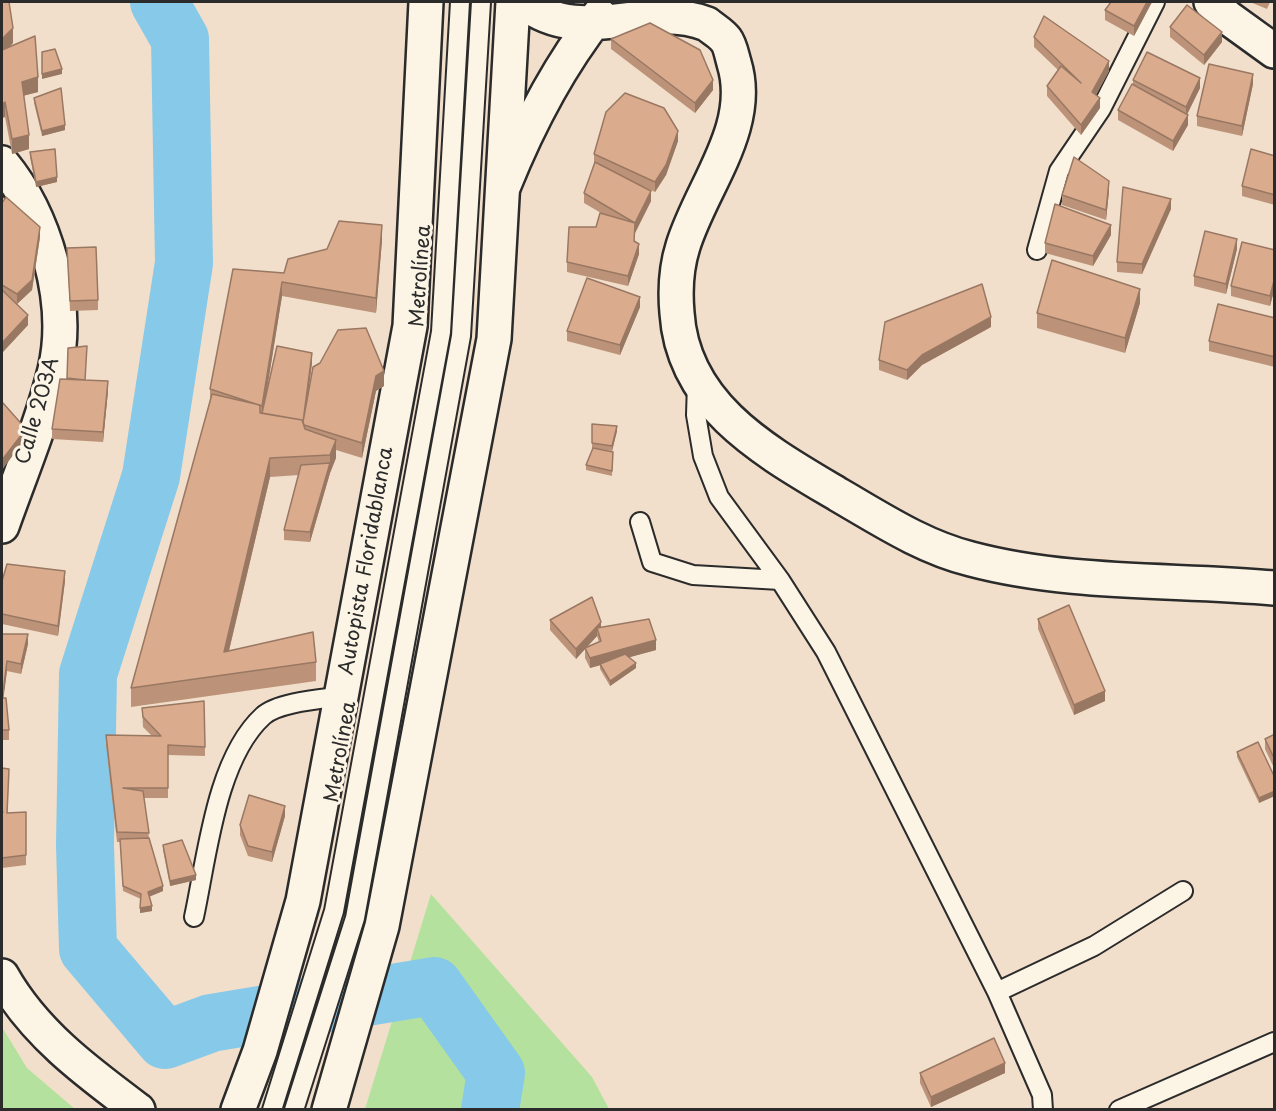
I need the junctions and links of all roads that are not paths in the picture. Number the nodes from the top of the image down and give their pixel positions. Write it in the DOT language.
graph roads {
  1 [pos="426,2"];
  2 [pos="460,2"];
  3 [pos="481,2"];
  4 [pos="513,2"];
  5 [pos="523,2"];
  6 [pos="663,2"];
  7 [pos="1155,2"];
  8 [pos="1211,2"];
  9 [pos="599,15"];
  10 [pos="1275,51"];
  11 [pos="2,163"];
  12 [pos="504,186"];
  13 [pos="1038,250"];
  14 [pos="697,383"];
  15 [pos="640,522"];
  16 [pos="2,526"];
  17 [pos="780,580"];
  18 [pos="1275,588"];
  19 [pos="343,696"];
  20 [pos="1183,891"];
  21 [pos="194,917"];
  22 [pos="369,922"];
  23 [pos="2,976"];
  24 [pos="997,992"];
  25 [pos="1275,1042"];
  26 [pos="274,1055"];
  27 [pos="236,1106"];
  28 [pos="134,1107"];
  29 [pos="272,1110"];
  30 [pos="294,1110"];
  31 [pos="329,1110"];
  32 [pos="1043,1110"];
  33 [pos="1119,1110"];
  1 -- 19 [label="main road, Autopista Floridablanca"];
  2 -- 26 [label="lane, Metrolínea"];
  3 -- 22 [label="lane"];
  4 -- 12 [label="main road"];
  5 -- 9 [label="main road"];
  6 -- 9 [label="main road"];
  6 -- 14 [label="main road"];
  7 -- 13 [label="lane"];
  8 -- 10 [label="main road"];
  9 -- 12 [label="main road"];
  11 -- 16 [label="main road, Calle 203A"];
  12 -- 22 [label="main road"];
  14 -- 17 [label="lane"];
  14 -- 18 [label="main road"];
  15 -- 17 [label="lane"];
  17 -- 24 [label="lane"];
  19 -- 21 [label="lane"];
  19 -- 26 [label="main road, Autopista Floridablanca"];
  20 -- 24 [label="lane"];
  22 -- 30 [label="lane"];
  22 -- 31 [label="main road"];
  23 -- 28 [label="main road"];
  24 -- 32 [label="lane"];
  25 -- 33 [label="lane"];
  26 -- 27 [label="main road, Autopista Floridablanca"];
  26 -- 29 [label="lane, Metrolínea"];
}
